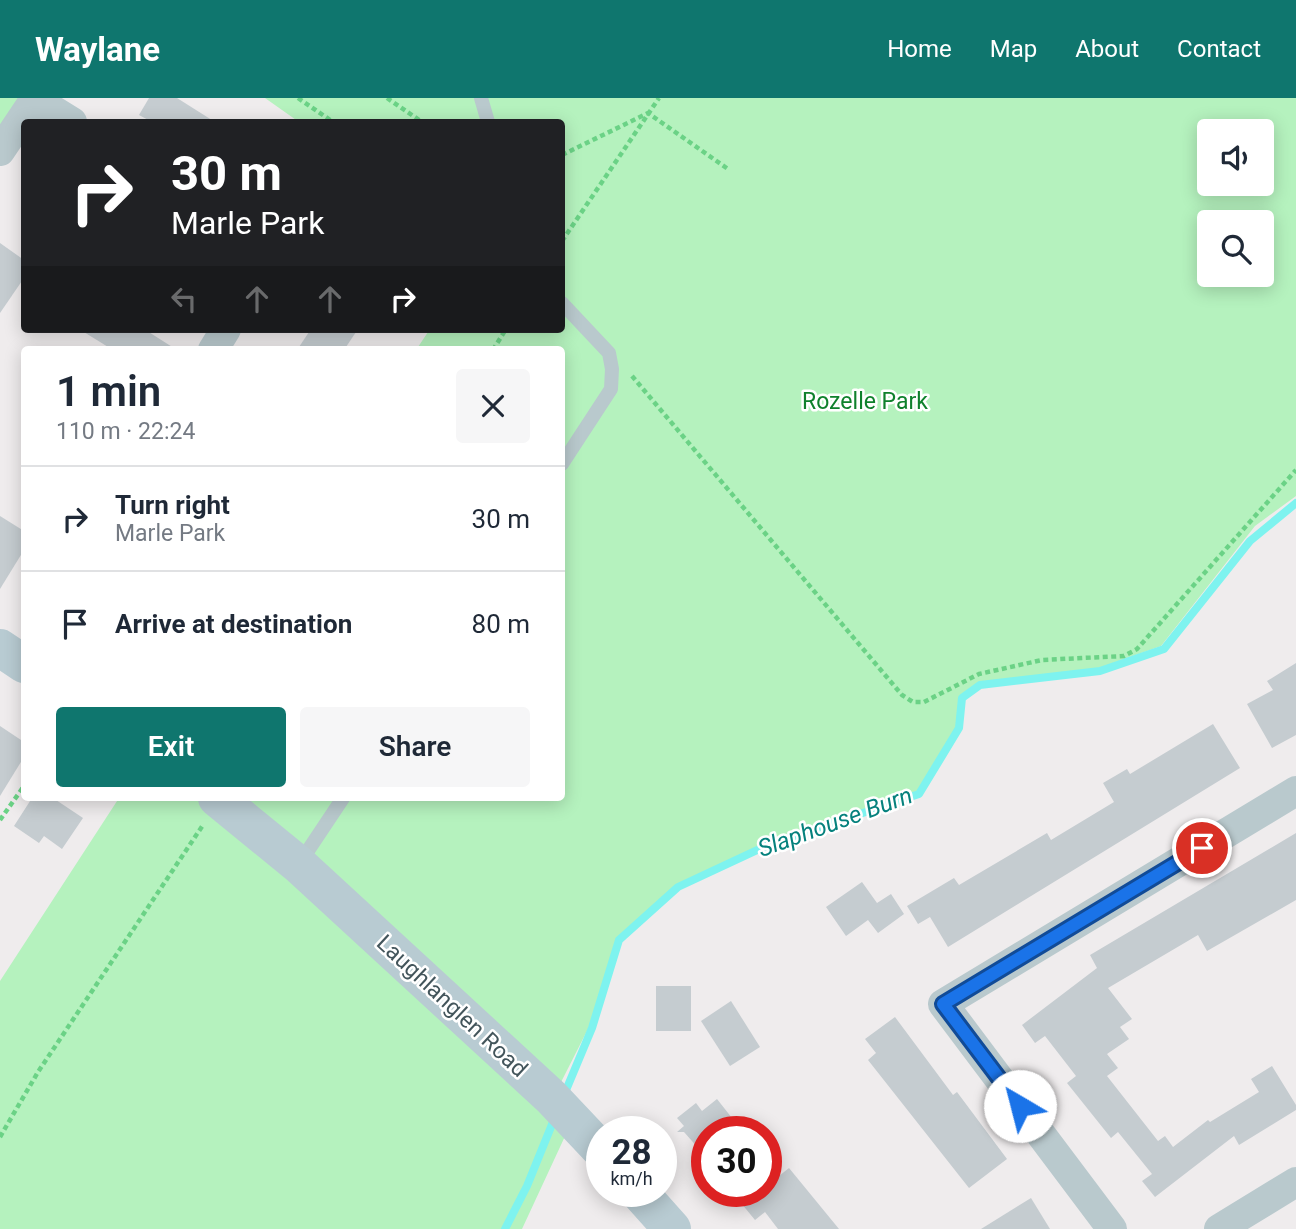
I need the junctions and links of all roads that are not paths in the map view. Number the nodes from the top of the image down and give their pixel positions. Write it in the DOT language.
graph roads {
  1 [pos="35,98"];
  2 [pos="481,98"];
  3 [pos="21,119"];
  4 [pos="21,119"];
  5 [pos="67,119"];
  6 [pos="487,119"];
  7 [pos="0,151"];
  8 [pos="565,306"];
  9 [pos="565,459"];
  10 [pos="1296,791"];
  11 [pos="220,801"];
  12 [pos="341,801"];
  13 [pos="299,865"];
  14 [pos="586,1134"];
  15 [pos="1296,1182"];
  16 [pos="653,1207"];
  17 [pos="673,1229"];
  18 [pos="1112,1229"];
  19 [pos="1219,1229"];
  1 -- 4 [label="street"];
  1 -- 5 [label="street"];
  2 -- 6 [label="lane"];
  3 -- 7 [label="street"];
  8 -- 9 [label="lane"];
  10 -- 18 [label="street"];
  11 -- 13 [label="street, Laughlanglen Road"];
  12 -- 13 [label="lane"];
  13 -- 14 [label="street, Laughlanglen Road"];
  15 -- 19 [label="street"];
  16 -- 17 [label="street"];
}
